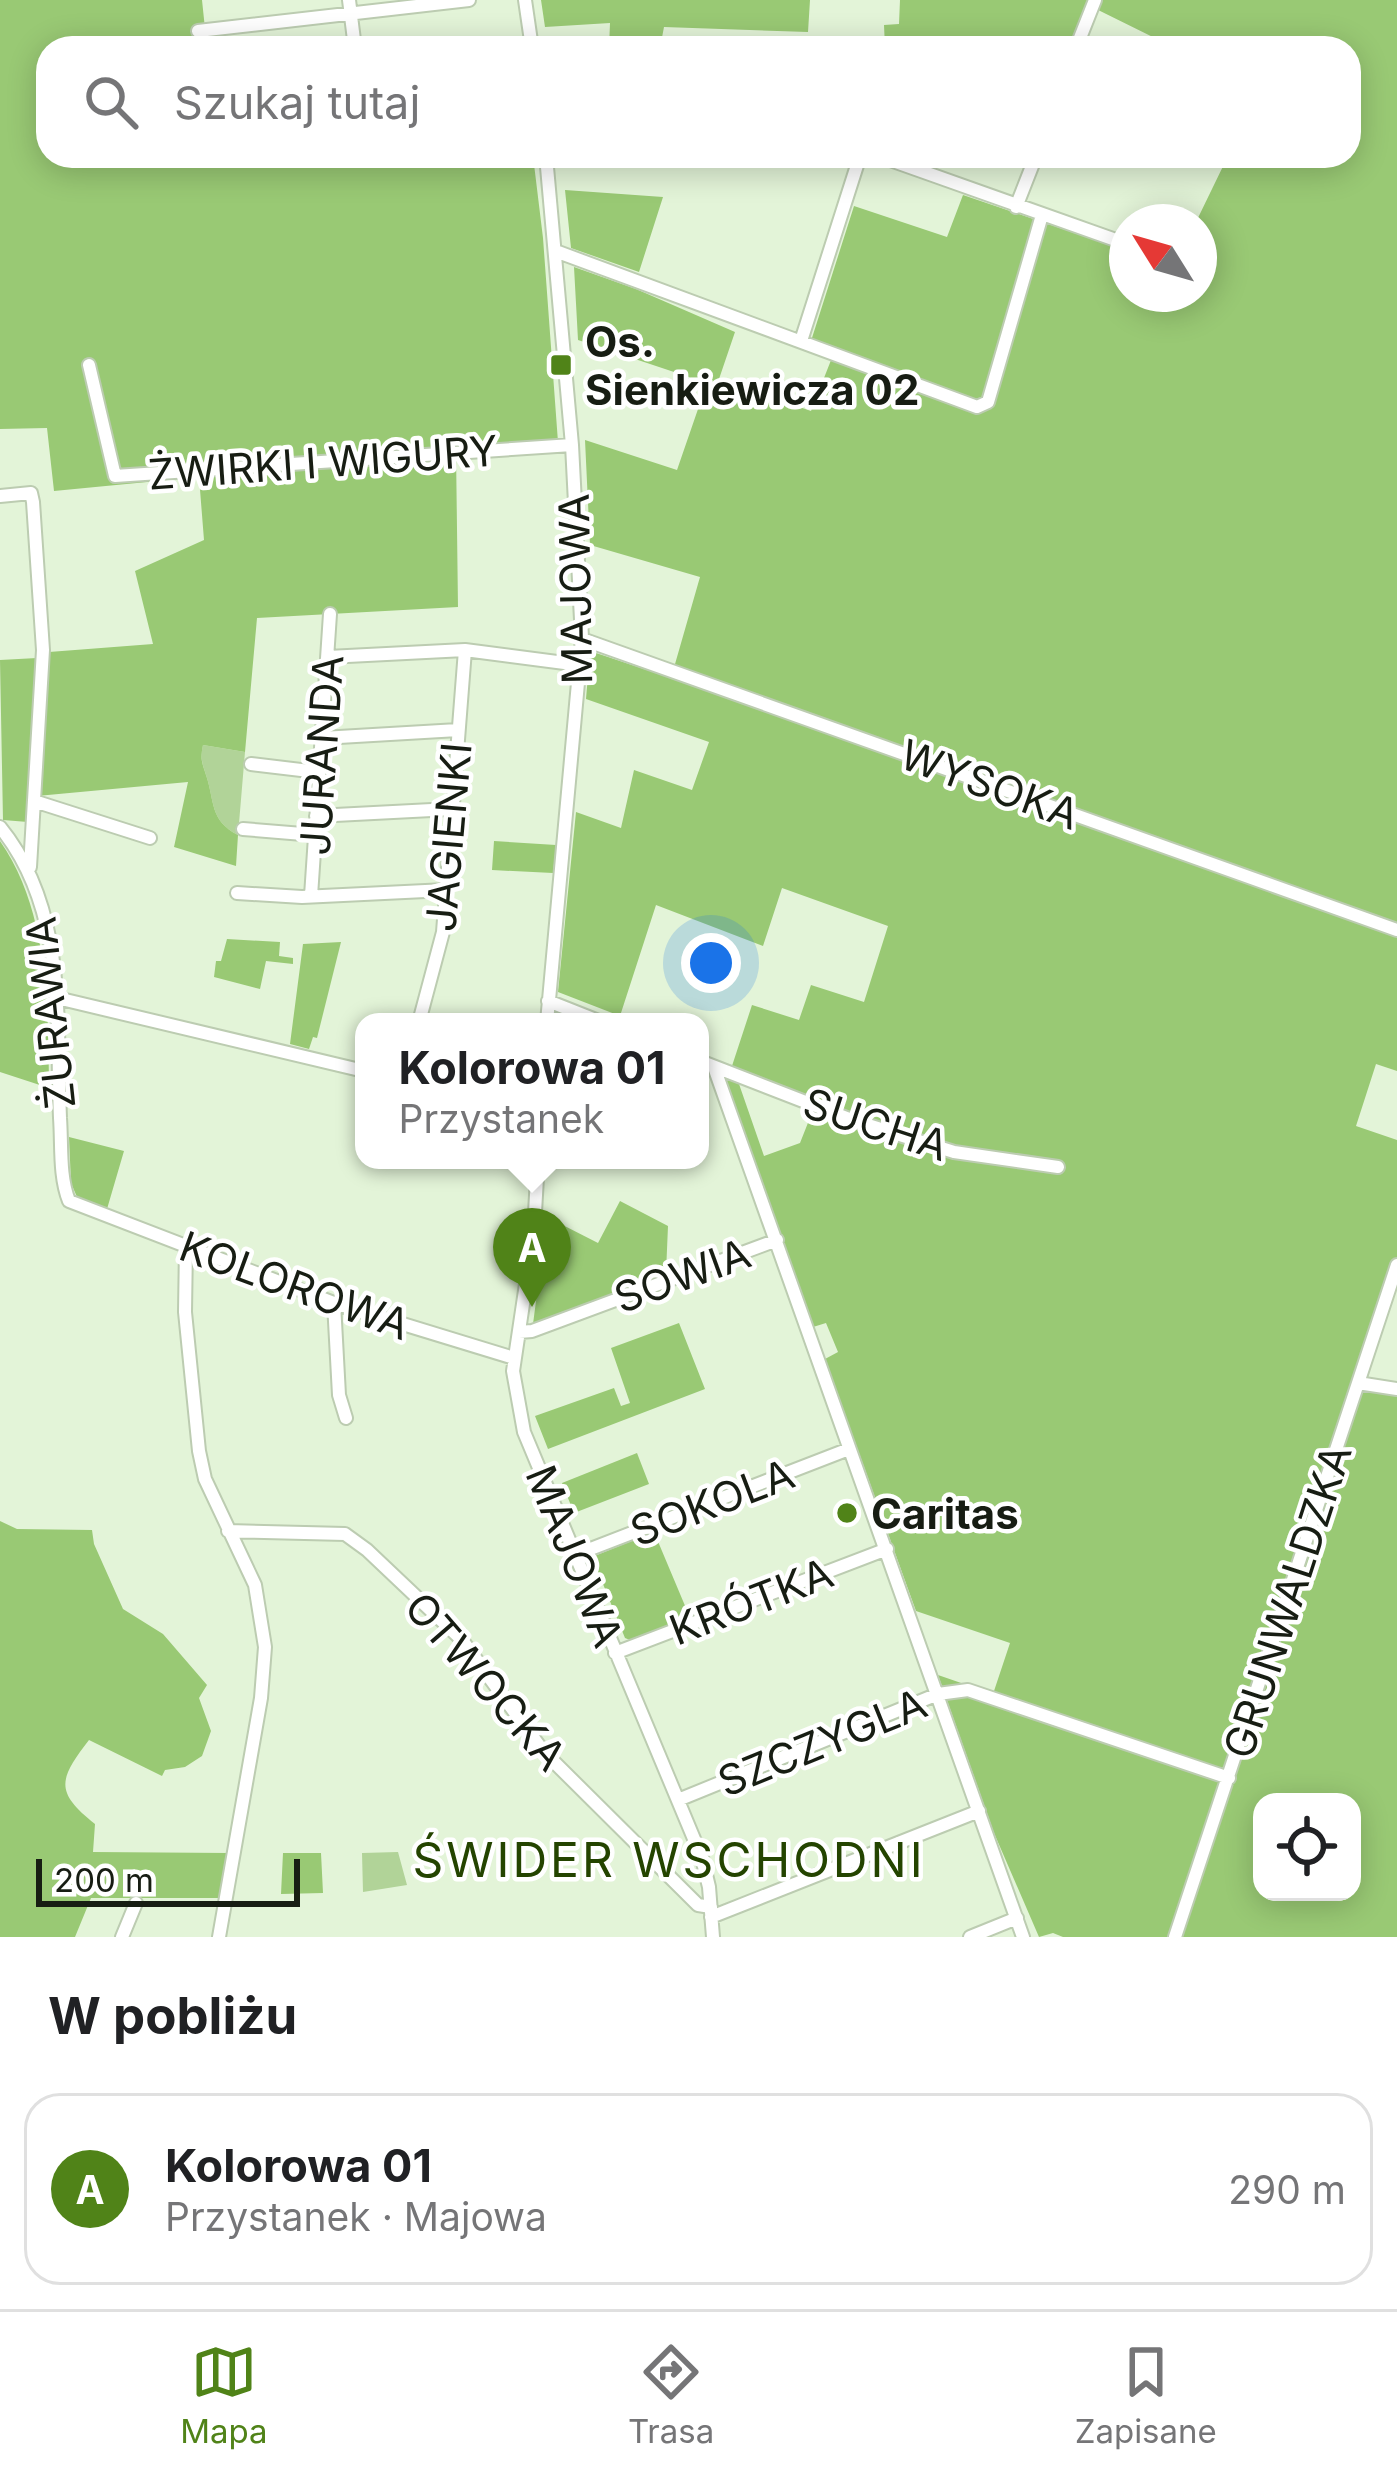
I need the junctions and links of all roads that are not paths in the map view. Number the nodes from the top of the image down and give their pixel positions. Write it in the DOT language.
graph roads {
  1 [pos="350,0"];
  2 [pos="469,0"];
  3 [pos="525,0"];
  4 [pos="1095,0"];
  5 [pos="351,15"];
  6 [pos="198,31"];
  7 [pos="354,36"];
  8 [pos="530,36"];
  9 [pos="1081,36"];
  10 [pos="547,168"];
  11 [pos="856,168"];
  12 [pos="911,168"];
  13 [pos="1031,168"];
  14 [pos="1016,207"];
  15 [pos="1042,215"];
  16 [pos="1109,238"];
  17 [pos="557,252"];
  18 [pos="801,341"];
  19 [pos="89,365"];
  20 [pos="572,445"];
  21 [pos="0,496"];
  22 [pos="330,614"];
  23 [pos="582,640"];
  24 [pos="465,650"];
  25 [pos="328,657"];
  26 [pos="580,665"];
  27 [pos="458,730"];
  28 [pos="322,738"];
  29 [pos="250,764"];
  30 [pos="318,772"];
  31 [pos="34,801"];
  32 [pos="451,809"];
  33 [pos="316,816"];
  34 [pos="243,829"];
  35 [pos="32,830"];
  36 [pos="3,831"];
  37 [pos="315,835"];
  38 [pos="150,838"];
  39 [pos="29,870"];
  40 [pos="446,890"];
  41 [pos="237,893"];
  42 [pos="311,896"];
  43 [pos="1397,930"];
  44 [pos="57,998"];
  45 [pos="548,1001"];
  46 [pos="421,1013"];
  47 [pos="547,1013"];
  48 [pos="578,1013"];
  49 [pos="709,1065"];
  50 [pos="714,1067"];
  51 [pos="355,1069"];
  52 [pos="1058,1166"];
  53 [pos="537,1169"];
  54 [pos="77,1205"];
  55 [pos="777,1240"];
  56 [pos="186,1246"];
  57 [pos="1397,1265"];
  58 [pos="334,1303"];
  59 [pos="519,1332"];
  60 [pos="514,1358"];
  61 [pos="1358,1383"];
  62 [pos="1397,1389"];
  63 [pos="346,1418"];
  64 [pos="849,1449"];
  65 [pos="228,1531"];
  66 [pos="887,1549"];
  67 [pos="574,1555"];
  68 [pos="615,1653"];
  69 [pos="938,1694"];
  70 [pos="1229,1778"];
  71 [pos="678,1800"];
  72 [pos="979,1811"];
  73 [pos="710,1886"];
  74 [pos="684,1891"];
  75 [pos="136,1903"];
  76 [pos="711,1912"];
  77 [pos="1017,1918"];
  78 [pos="122,1937"];
  79 [pos="219,1937"];
  80 [pos="713,1937"];
  81 [pos="970,1937"];
  82 [pos="1023,1937"];
  83 [pos="1175,1937"];
  1 -- 5 [label="street"];
  2 -- 5 [label="street"];
  3 -- 8 [label="street"];
  4 -- 9 [label="street"];
  5 -- 6 [label="street"];
  5 -- 7 [label="street"];
  10 -- 17 [label="street, MAJOWA"];
  11 -- 18 [label="street"];
  12 -- 14 [label="street"];
  13 -- 14 [label="street"];
  14 -- 15 [label="street"];
  15 -- 16 [label="street"];
  15 -- 18 [label="street"];
  17 -- 18 [label="street"];
  17 -- 20 [label="street, MAJOWA"];
  19 -- 20 [label="street, ŻWIRKI I WIGURY"];
  20 -- 23 [label="street, MAJOWA"];
  21 -- 31 [label="street"];
  22 -- 25 [label="street, JURANDA"];
  23 -- 26 [label="street, MAJOWA"];
  23 -- 43 [label="street, WYSOKA"];
  24 -- 25 [label="street"];
  24 -- 26 [label="street"];
  24 -- 27 [label="street, JAGIENKI"];
  25 -- 28 [label="street, JURANDA"];
  26 -- 45 [label="street, MAJOWA"];
  27 -- 28 [label="street"];
  27 -- 32 [label="street, JAGIENKI"];
  28 -- 30 [label="street, JURANDA"];
  29 -- 30 [label="street"];
  30 -- 33 [label="street, JURANDA"];
  31 -- 35 [label="street"];
  31 -- 38 [label="street"];
  32 -- 33 [label="street"];
  32 -- 40 [label="street, JAGIENKI"];
  33 -- 37 [label="street, JURANDA"];
  34 -- 37 [label="street"];
  35 -- 36 [label="street"];
  35 -- 39 [label="street"];
  36 -- 39 [label="street, ŻURAWIA"];
  37 -- 42 [label="street, JURANDA"];
  39 -- 44 [label="street, ŻURAWIA"];
  40 -- 42 [label="street"];
  40 -- 46 [label="street, JAGIENKI"];
  41 -- 42 [label="street"];
  44 -- 51 [label="street"];
  44 -- 54 [label="street, ŻURAWIA"];
  45 -- 47 [label="street, MAJOWA"];
  45 -- 48 [label="street"];
  49 -- 50 [label="street, SUCHA"];
  50 -- 52 [label="street, SUCHA"];
  50 -- 55 [label="street"];
  53 -- 59 [label="street, MAJOWA"];
  54 -- 56 [label="street, KOLOROWA"];
  55 -- 59 [label="street, SOWIA"];
  55 -- 64 [label="street"];
  56 -- 58 [label="street, KOLOROWA"];
  56 -- 65 [label="street"];
  57 -- 61 [label="street, GRUNWALDZKA"];
  58 -- 60 [label="street, KOLOROWA"];
  58 -- 63 [label="street"];
  59 -- 60 [label="street, MAJOWA"];
  60 -- 67 [label="street, MAJOWA"];
  61 -- 62 [label="street"];
  61 -- 70 [label="street, GRUNWALDZKA"];
  64 -- 66 [label="street"];
  64 -- 67 [label="street, SOKOLA"];
  65 -- 74 [label="street, OTWOCKA"];
  65 -- 79 [label="street"];
  66 -- 68 [label="street, KRÓTKA"];
  66 -- 69 [label="street"];
  67 -- 68 [label="street, MAJOWA"];
  68 -- 71 [label="street, MAJOWA"];
  69 -- 70 [label="street, SZCZYGLA"];
  69 -- 71 [label="street, SZCZYGLA"];
  69 -- 72 [label="street"];
  70 -- 83 [label="street, GRUNWALDZKA"];
  71 -- 73 [label="street, MAJOWA"];
  72 -- 76 [label="street"];
  72 -- 77 [label="street"];
  73 -- 74 [label="street"];
  73 -- 76 [label="street, MAJOWA"];
  74 -- 76 [label="street, OTWOCKA"];
  75 -- 78 [label="street"];
  76 -- 80 [label="street, MAJOWA"];
  77 -- 81 [label="street"];
  77 -- 82 [label="street"];
}
